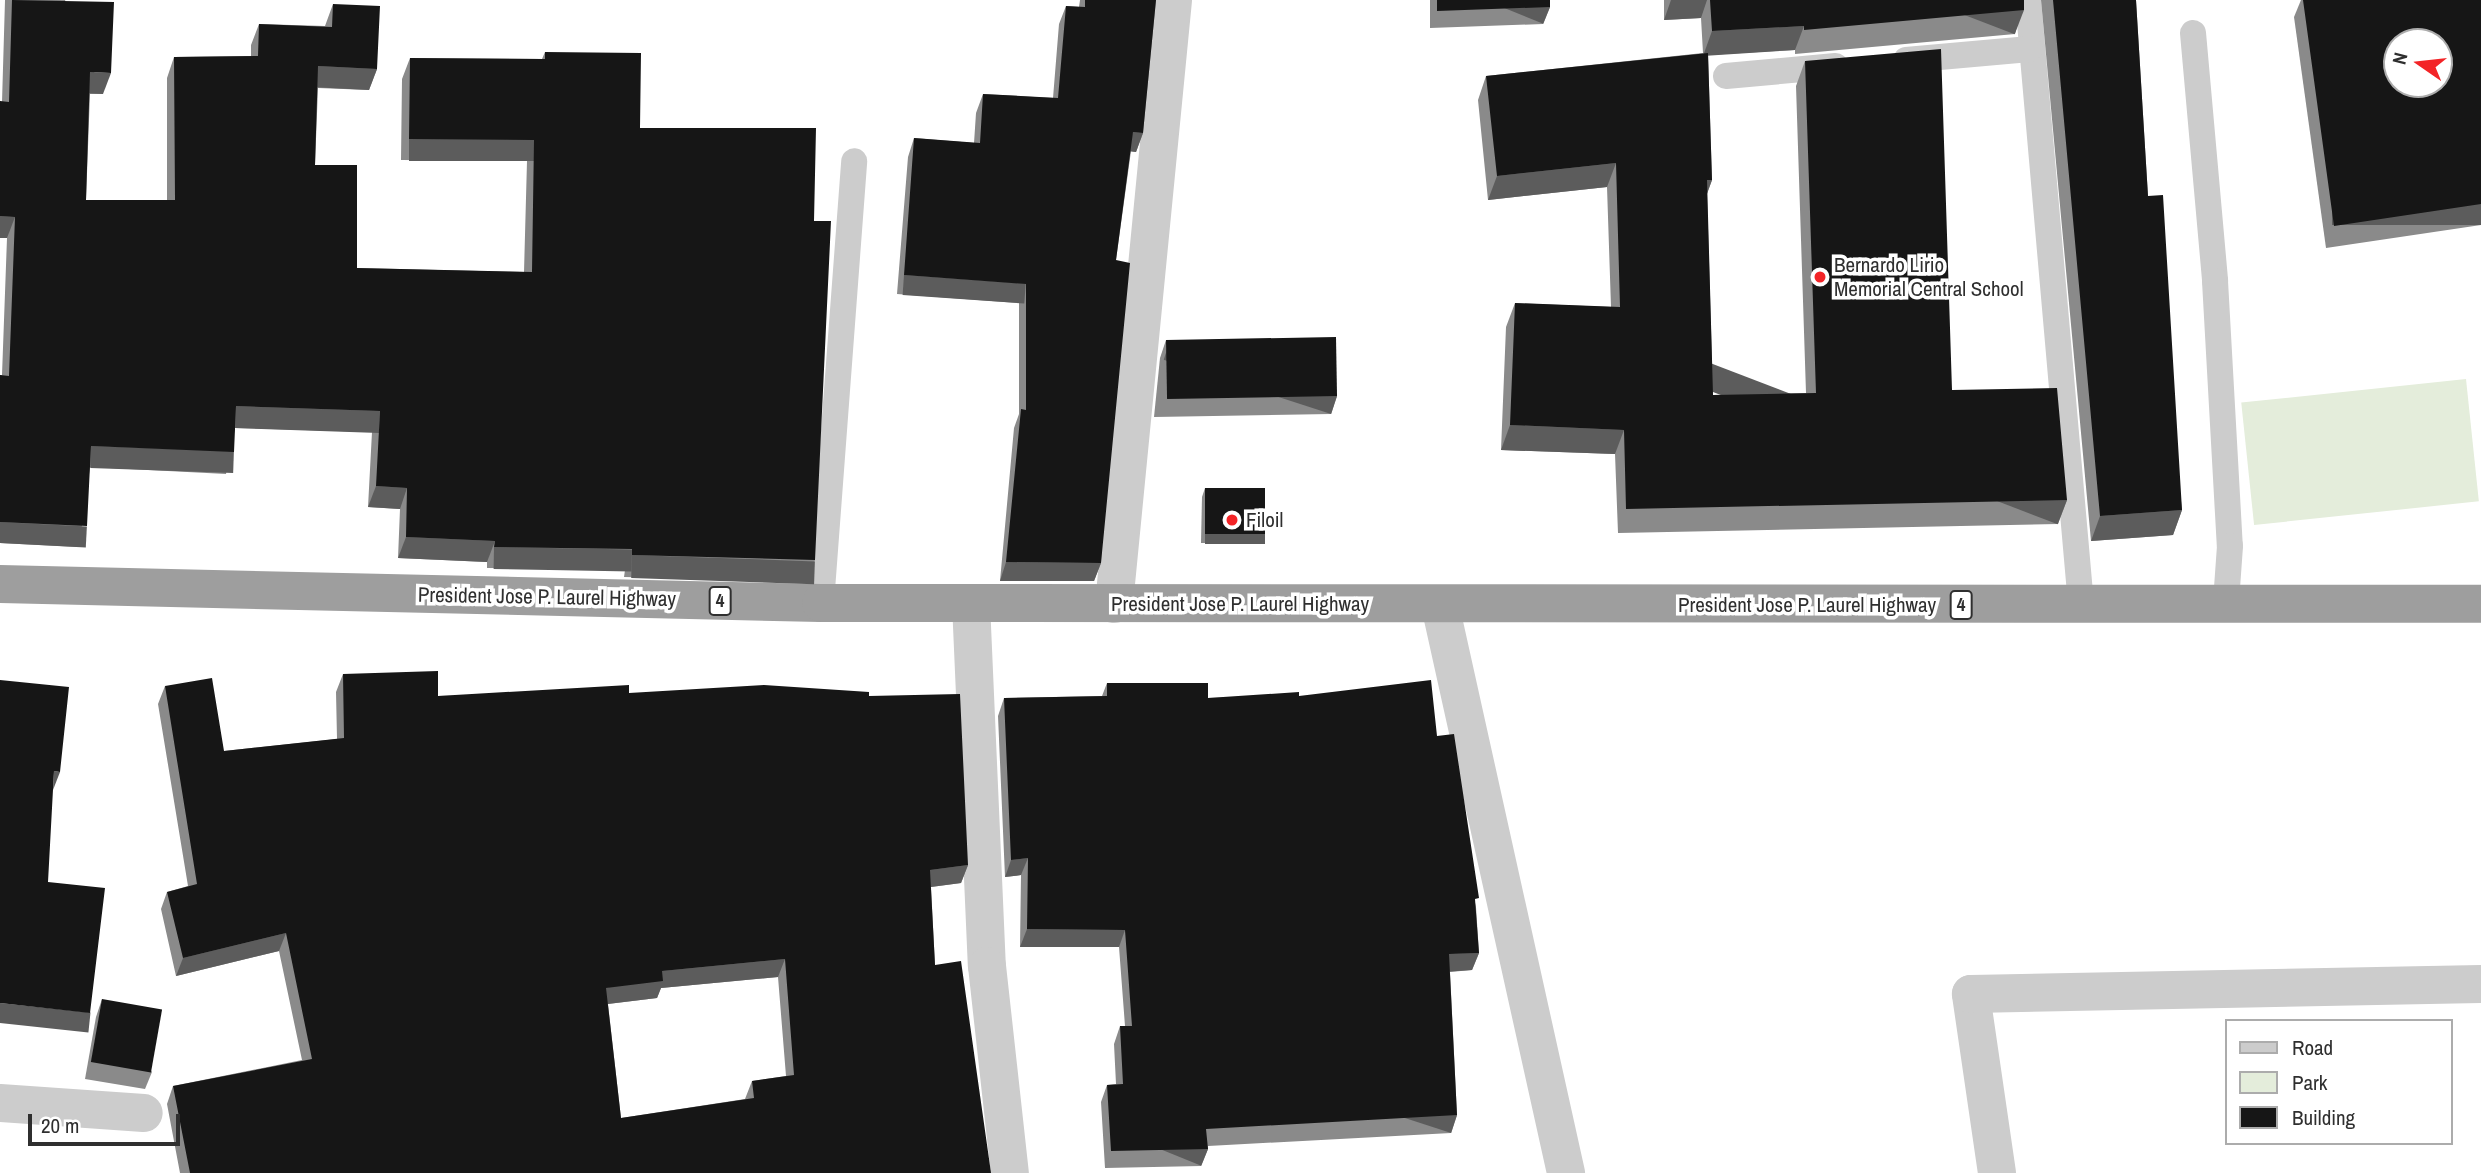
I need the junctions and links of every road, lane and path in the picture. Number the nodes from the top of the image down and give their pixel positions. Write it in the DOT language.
graph roads {
  1 [pos="1173,0"];
  2 [pos="2028,0"];
  3 [pos="2193,33"];
  4 [pos="2030,49"];
  5 [pos="1726,76"];
  6 [pos="854,161"];
  7 [pos="0,584"];
  8 [pos="2227,602"];
  9 [pos="821,603"];
  10 [pos="971,603"];
  11 [pos="1114,604"];
  12 [pos="2081,604"];
  13 [pos="2481,604"];
  14 [pos="1440,605"];
  15 [pos="2481,984"];
  16 [pos="0,1102"];
  17 [pos="144,1113"];
  18 [pos="1010,1173"];
  19 [pos="1566,1173"];
  20 [pos="1997,1173"];
  1 -- 11 [label="street"];
  2 -- 4 [label="lane"];
  3 -- 8 [label="lane"];
  4 -- 5 [label="lane"];
  4 -- 12 [label="lane"];
  6 -- 9 [label="lane"];
  7 -- 9 [label="highway, President Jose P. Laurel Highway / 4"];
  8 -- 12 [label="highway, President Jose P. Laurel Highway / 4"];
  8 -- 13 [label="highway, President Jose P. Laurel Highway / 4"];
  9 -- 10 [label="highway, President Jose P. Laurel Highway / 4"];
  10 -- 11 [label="highway, President Jose P. Laurel Highway / 4"];
  10 -- 18 [label="street"];
  11 -- 14 [label="highway, President Jose P. Laurel Highway / 4"];
  12 -- 14 [label="highway, President Jose P. Laurel Highway / 4"];
  14 -- 19 [label="street"];
  15 -- 20 [label="street"];
  16 -- 17 [label="street"];
}
